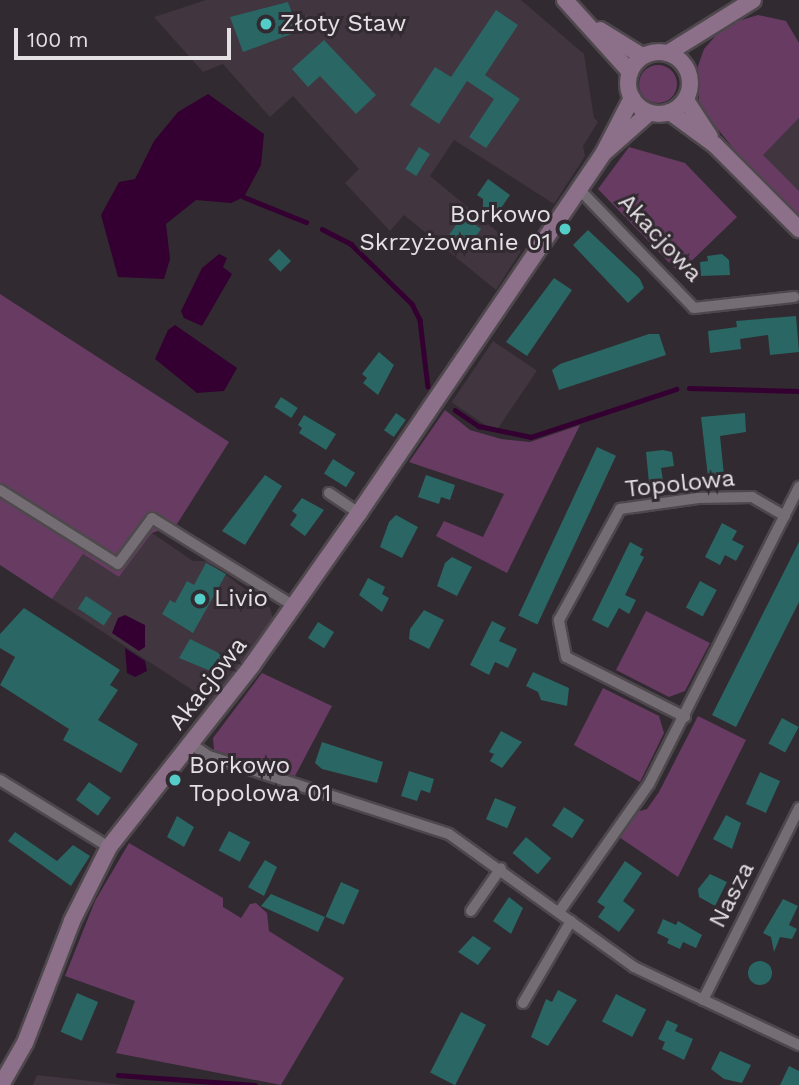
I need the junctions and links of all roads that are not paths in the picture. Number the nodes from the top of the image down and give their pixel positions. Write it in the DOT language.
graph roads {
  1 [pos="565,0"];
  2 [pos="753,0"];
  3 [pos="591,25"];
  4 [pos="703,31"];
  5 [pos="668,53"];
  6 [pos="642,57"];
  7 [pos="684,65"];
  8 [pos="630,72"];
  9 [pos="632,98"];
  10 [pos="686,100"];
  11 [pos="649,113"];
  12 [pos="670,113"];
  13 [pos="715,145"];
  14 [pos="604,152"];
  15 [pos="579,189"];
  16 [pos="799,229"];
  17 [pos="794,297"];
  18 [pos="799,487"];
  19 [pos="0,490"];
  20 [pos="329,493"];
  21 [pos="359,513"];
  22 [pos="785,516"];
  23 [pos="294,606"];
  24 [pos="685,717"];
  25 [pos="191,744"];
  26 [pos="0,780"];
  27 [pos="799,808"];
  28 [pos="109,847"];
  29 [pos="501,869"];
  30 [pos="471,911"];
  31 [pos="559,912"];
  32 [pos="571,921"];
  33 [pos="703,1000"];
  34 [pos="523,1003"];
  35 [pos="795,1043"];
  36 [pos="1,1085"];
  1 -- 3 [label="street"];
  2 -- 4 [label="street"];
  3 -- 6 [label="street"];
  3 -- 8 [label="street"];
  4 -- 5 [label="street"];
  4 -- 7 [label="street"];
  5 -- 6 [label="street"];
  5 -- 7 [label="street"];
  6 -- 8 [label="street"];
  7 -- 10 [label="street"];
  8 -- 9 [label="street"];
  9 -- 11 [label="street"];
  9 -- 14 [label="street, Akacjowa"];
  10 -- 12 [label="street"];
  10 -- 13 [label="street"];
  11 -- 12 [label="street"];
  11 -- 14 [label="street, Akacjowa"];
  12 -- 13 [label="street"];
  13 -- 16 [label="street"];
  14 -- 15 [label="street, Akacjowa"];
  15 -- 17 [label="street, Akacjowa"];
  15 -- 21 [label="street, Akacjowa"];
  18 -- 22 [label="street"];
  19 -- 23 [label="street"];
  20 -- 21 [label="street"];
  21 -- 23 [label="street, Akacjowa"];
  22 -- 24 [label="street"];
  22 -- 24 [label="street, Topolowa"];
  23 -- 25 [label="street, Akacjowa"];
  24 -- 31 [label="street"];
  25 -- 28 [label="street, Akacjowa"];
  25 -- 29 [label="street"];
  26 -- 28 [label="street"];
  27 -- 33 [label="street, Nasza"];
  28 -- 36 [label="street, Akacjowa"];
  29 -- 30 [label="street"];
  29 -- 31 [label="street"];
  31 -- 32 [label="street"];
  32 -- 33 [label="street"];
  32 -- 34 [label="street"];
  33 -- 35 [label="street"];
}
